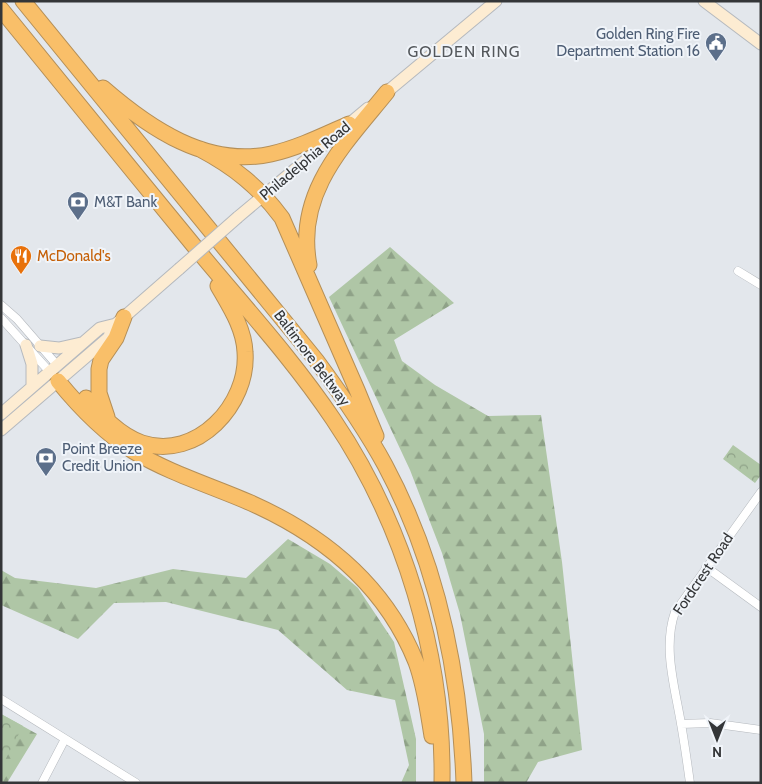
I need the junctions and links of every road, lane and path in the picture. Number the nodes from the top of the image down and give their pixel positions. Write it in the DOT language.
graph roads {
  1 [pos="25,1"];
  2 [pos="496,1"];
  3 [pos="704,1"];
  4 [pos="1,9"];
  5 [pos="1,24"];
  6 [pos="761,44"];
  7 [pos="69,57"];
  8 [pos="387,92"];
  9 [pos="92,121"];
  10 [pos="349,124"];
  11 [pos="200,149"];
  12 [pos="264,196"];
  13 [pos="197,250"];
  14 [pos="738,271"];
  15 [pos="761,284"];
  16 [pos="314,294"];
  17 [pos="1,305"];
  18 [pos="1,318"];
  19 [pos="120,320"];
  20 [pos="82,342"];
  21 [pos="26,345"];
  22 [pos="40,346"];
  23 [pos="57,373"];
  24 [pos="32,386"];
  25 [pos="1,414"];
  26 [pos="107,419"];
  27 [pos="1,430"];
  28 [pos="384,465"];
  29 [pos="761,492"];
  30 [pos="706,567"];
  31 [pos="761,607"];
  32 [pos="1,699"];
  33 [pos="681,724"];
  34 [pos="761,730"];
  35 [pos="65,738"];
  36 [pos="42,783"];
  37 [pos="136,783"];
  38 [pos="433,783"];
  39 [pos="442,783"];
  40 [pos="464,783"];
  41 [pos="690,783"];
  1 -- 7 [label="highway, Baltimore Beltway"];
  2 -- 8 [label="main road, Philadelphia Road"];
  3 -- 6 [label="main road"];
  4 -- 9 [label="highway, Baltimore Beltway"];
  5 -- 9 [label="highway"];
  7 -- 11 [label="highway"];
  7 -- 28 [label="highway, Baltimore Beltway"];
  8 -- 10 [label="main road, Philadelphia Road"];
  8 -- 16 [label="highway"];
  9 -- 13 [label="highway, Baltimore Beltway"];
  10 -- 11 [label="highway"];
  10 -- 12 [label="main road, Philadelphia Road"];
  11 -- 12 [label="highway"];
  12 -- 16 [label="highway"];
  12 -- 19 [label="main road, Philadelphia Road, bridge"];
  13 -- 26 [label="highway"];
  13 -- 39 [label="highway, Baltimore Beltway"];
  14 -- 15 [label="street"];
  16 -- 28 [label="highway"];
  17 -- 22 [label="street"];
  18 -- 21 [label="street"];
  19 -- 20 [label="main road, Philadelphia Road"];
  19 -- 23 [label="main road, Philadelphia Road"];
  19 -- 26 [label="highway"];
  20 -- 22 [label="main road"];
  20 -- 23 [label="main road, Philadelphia Road"];
  21 -- 23 [label="street"];
  21 -- 24 [label="main road"];
  22 -- 23 [label="street"];
  23 -- 24 [label="main road, Philadelphia Road"];
  23 -- 26 [label="highway"];
  23 -- 27 [label="main road, Philadelphia Road"];
  23 -- 38 [label="highway"];
  24 -- 25 [label="main road, Philadelphia Road"];
  28 -- 40 [label="highway, Baltimore Beltway"];
  29 -- 30 [label="street, Fordcrest Road"];
  30 -- 31 [label="street"];
  30 -- 33 [label="street, Fordcrest Road"];
  32 -- 35 [label="street"];
  33 -- 34 [label="street"];
  33 -- 41 [label="street, Fordcrest Road"];
  35 -- 36 [label="street"];
  35 -- 37 [label="street"];
}
